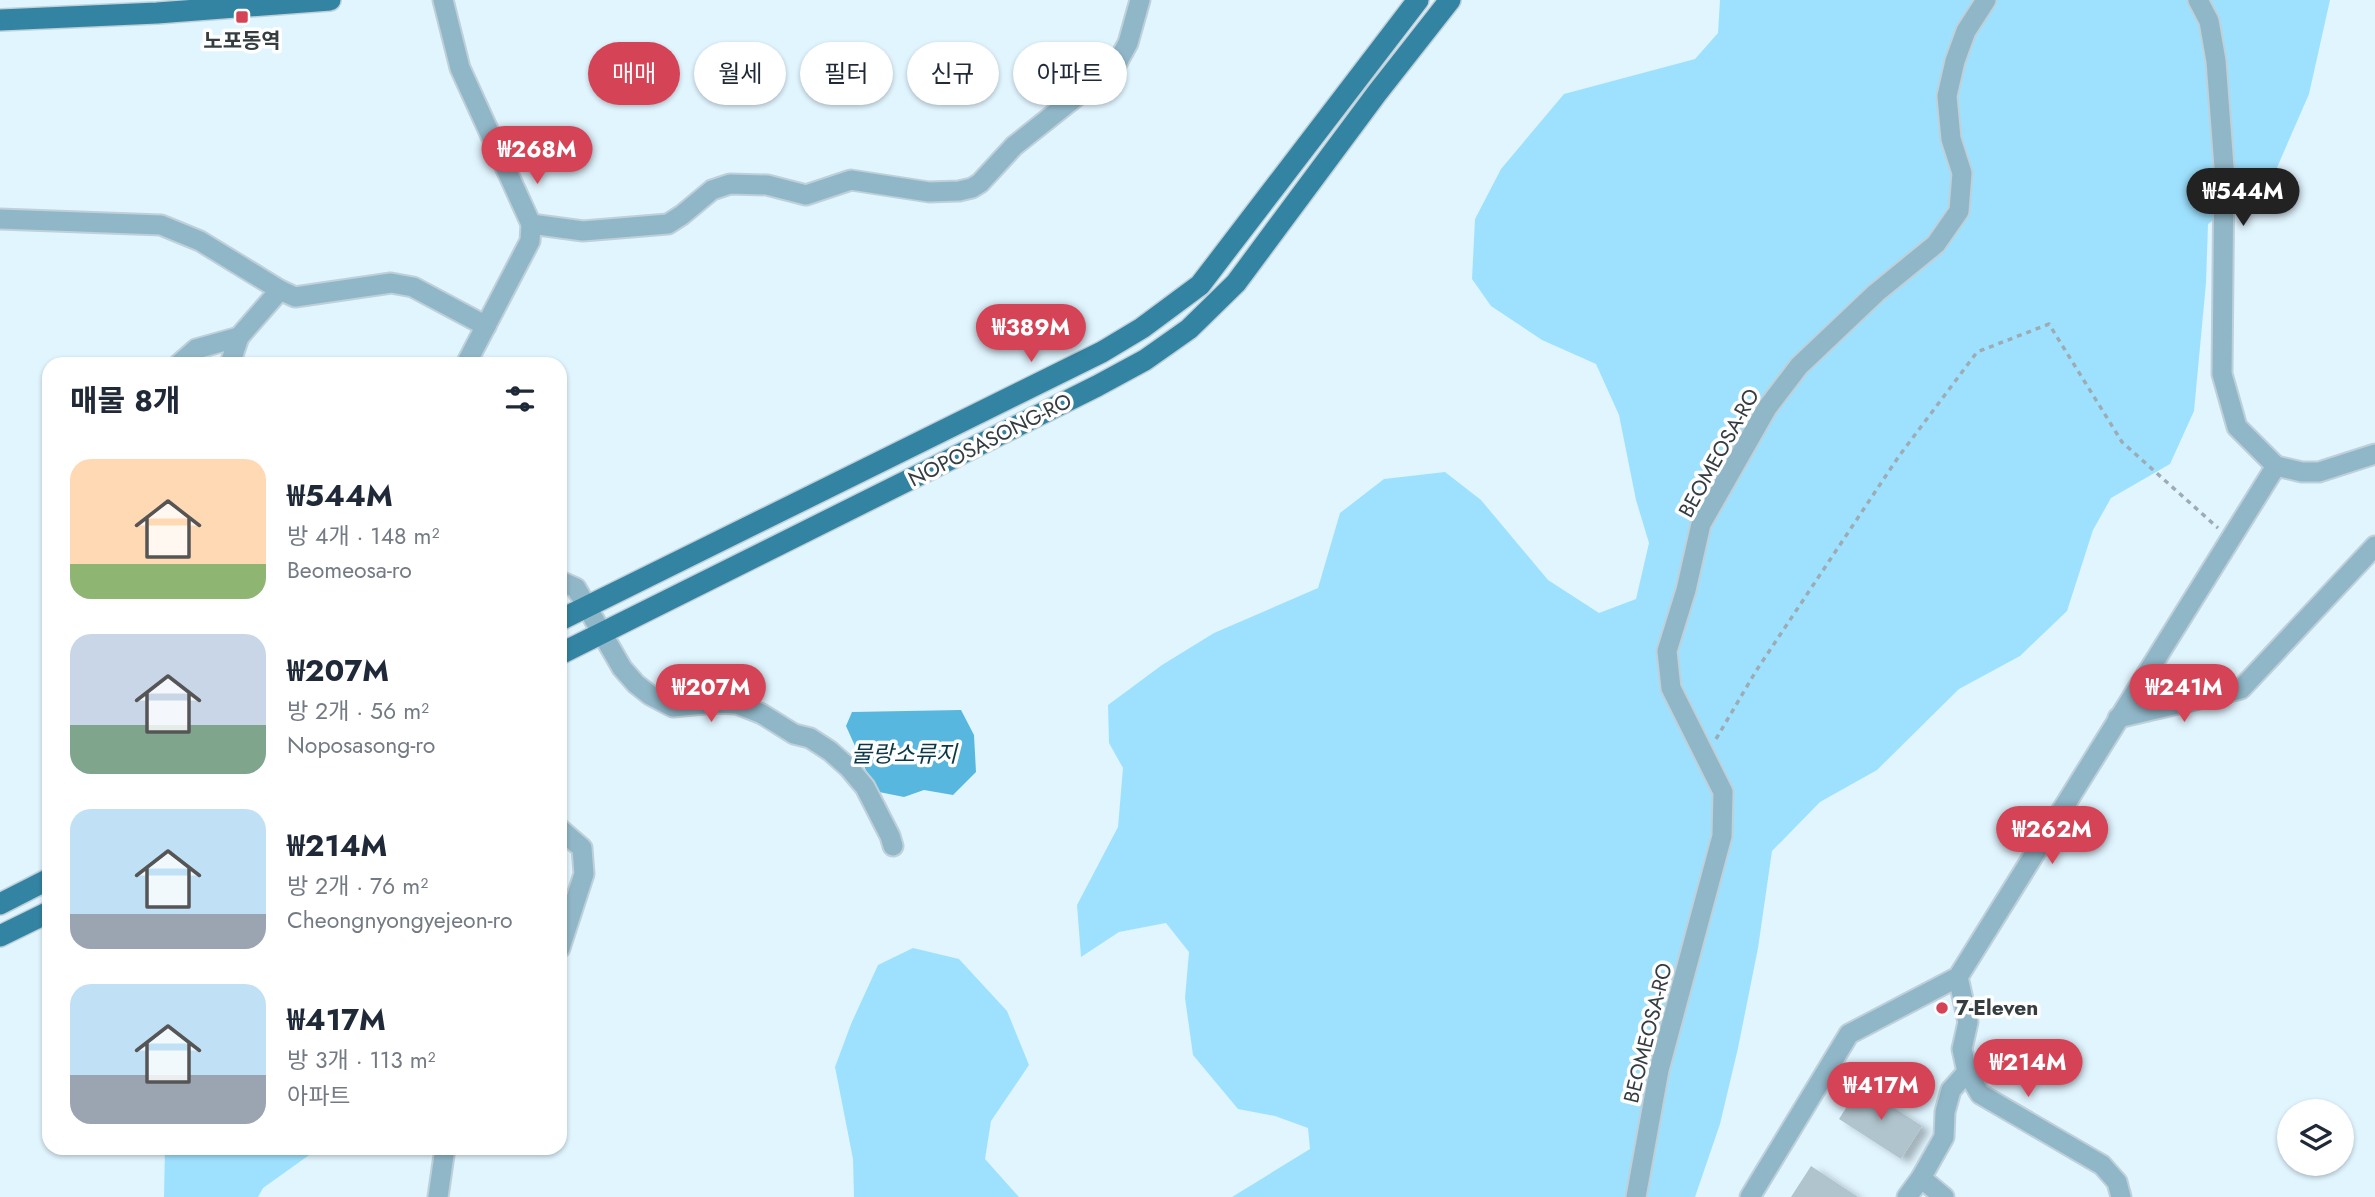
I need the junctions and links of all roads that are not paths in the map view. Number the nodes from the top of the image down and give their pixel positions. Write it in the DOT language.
graph roads {
  1 [pos="330,0"];
  2 [pos="443,0"];
  3 [pos="1140,0"];
  4 [pos="1418,0"];
  5 [pos="1450,0"];
  6 [pos="1986,0"];
  7 [pos="2199,0"];
  8 [pos="0,20"];
  9 [pos="0,219"];
  10 [pos="531,224"];
  11 [pos="280,290"];
  12 [pos="486,326"];
  13 [pos="239,337"];
  14 [pos="187,357"];
  15 [pos="232,357"];
  16 [pos="470,357"];
  17 [pos="2375,454"];
  18 [pos="2276,466"];
  19 [pos="2375,546"];
  20 [pos="2367,569"];
  21 [pos="567,584"];
  22 [pos="588,606"];
  23 [pos="567,616"];
  24 [pos="603,633"];
  25 [pos="567,651"];
  26 [pos="2118,718"];
  27 [pos="567,835"];
  28 [pos="893,846"];
  29 [pos="42,883"];
  30 [pos="0,904"];
  31 [pos="42,915"];
  32 [pos="567,926"];
  33 [pos="0,936"];
  34 [pos="1958,977"];
  35 [pos="1967,1072"];
  36 [pos="444,1155"];
  37 [pos="1921,1178"];
  38 [pos="438,1197"];
  39 [pos="1636,1197"];
  40 [pos="1750,1197"];
  41 [pos="1907,1197"];
  42 [pos="1944,1197"];
  43 [pos="2121,1197"];
  1 -- 8 [label="main road"];
  2 -- 10 [label="street"];
  3 -- 10 [label="street"];
  4 -- 22 [label="main road, NOPOSASONG-RO"];
  5 -- 24 [label="main road, NOPOSASONG-RO"];
  6 -- 39 [label="street, BEOMEOSA-RO"];
  7 -- 18 [label="street"];
  9 -- 11 [label="street"];
  10 -- 12 [label="street"];
  11 -- 12 [label="street"];
  11 -- 13 [label="street"];
  12 -- 16 [label="street"];
  13 -- 14 [label="street"];
  13 -- 15 [label="street"];
  17 -- 18 [label="street"];
  18 -- 26 [label="street"];
  19 -- 20 [label="street"];
  20 -- 26 [label="street"];
  21 -- 22 [label="street"];
  22 -- 23 [label="main road, NOPOSASONG-RO"];
  22 -- 24 [label="street"];
  24 -- 25 [label="main road, NOPOSASONG-RO"];
  24 -- 28 [label="street"];
  26 -- 34 [label="street"];
  27 -- 32 [label="street"];
  29 -- 30 [label="main road"];
  31 -- 33 [label="main road"];
  34 -- 35 [label="street"];
  34 -- 40 [label="street"];
  35 -- 37 [label="street"];
  35 -- 43 [label="street"];
  36 -- 38 [label="street"];
  37 -- 41 [label="street"];
  37 -- 42 [label="street"];
}
